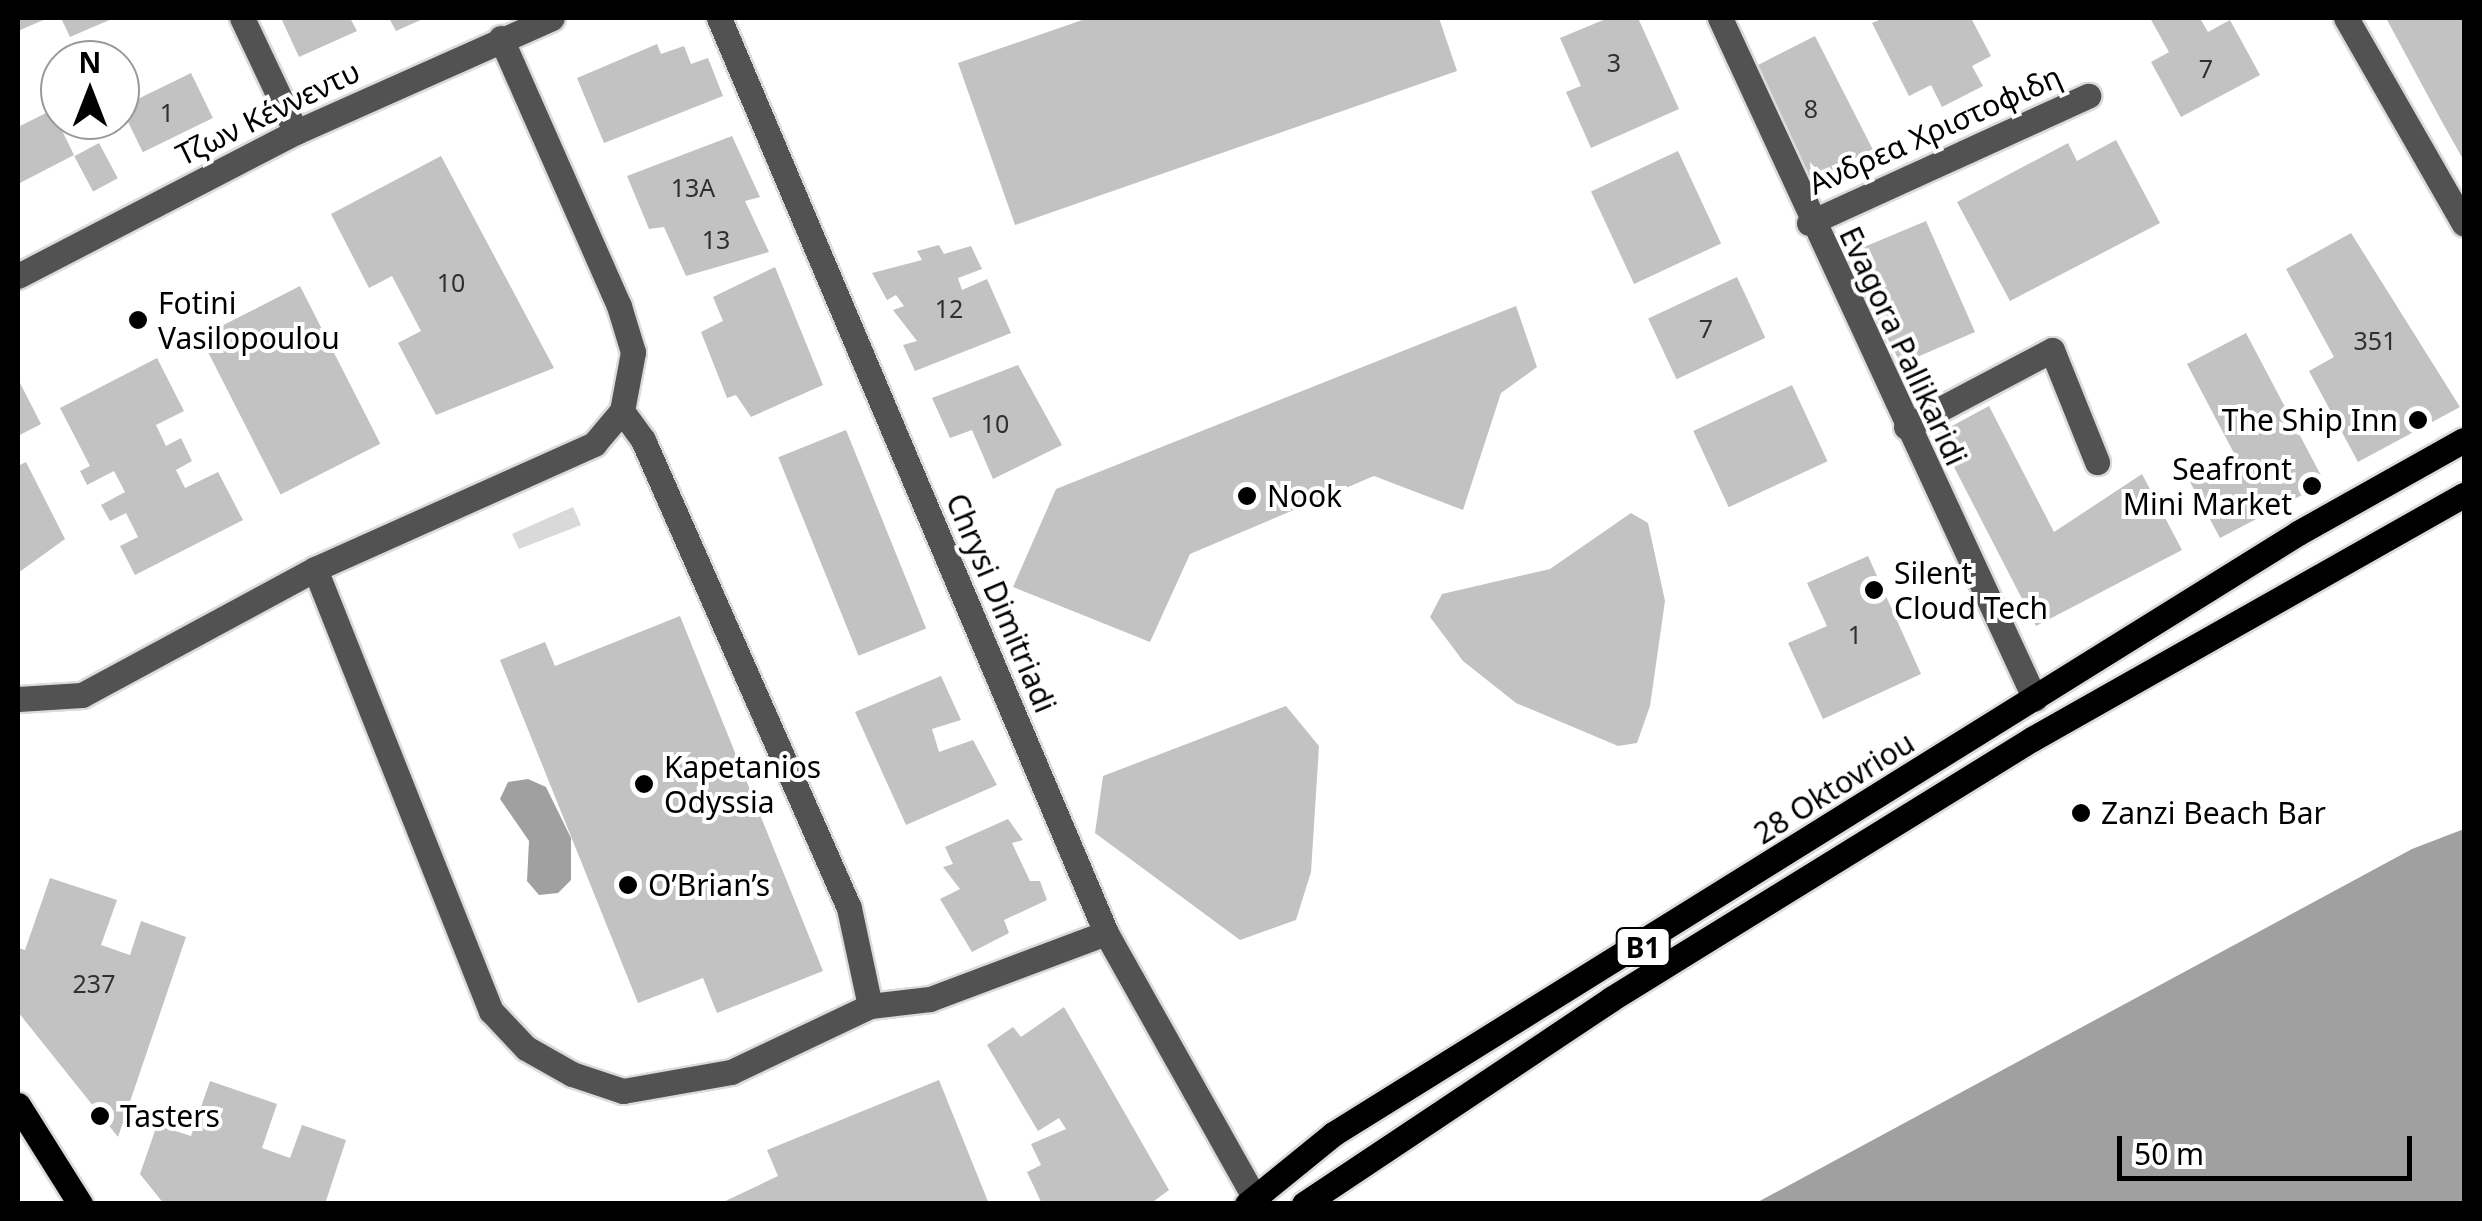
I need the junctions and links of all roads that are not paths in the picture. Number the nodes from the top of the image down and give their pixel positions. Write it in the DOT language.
graph roads {
  1 [pos="242,18"];
  2 [pos="552,18"];
  3 [pos="718,18"];
  4 [pos="1720,18"];
  5 [pos="2346,18"];
  6 [pos="501,38"];
  7 [pos="2088,96"];
  8 [pos="296,132"];
  9 [pos="1809,223"];
  10 [pos="2464,224"];
  11 [pos="18,276"];
  12 [pos="622,412"];
  13 [pos="1906,427"];
  14 [pos="2464,440"];
  15 [pos="2097,462"];
  16 [pos="2464,495"];
  17 [pos="315,570"];
  18 [pos="18,699"];
  19 [pos="2034,699"];
  20 [pos="1106,933"];
  21 [pos="870,1006"];
  22 [pos="18,1105"];
  23 [pos="1251,1201"];
  24 [pos="80,1204"];
  25 [pos="1304,1204"];
  1 -- 8 [label="street"];
  2 -- 6 [label="street, Τζων Κέννεντυ"];
  3 -- 20 [label="street, Chrysi Dimitriadi"];
  4 -- 9 [label="street, Evagora Pallikaridi"];
  5 -- 10 [label="street"];
  6 -- 8 [label="street, Τζων Κέννεντυ"];
  6 -- 12 [label="street"];
  7 -- 9 [label="street, Ανδρεα Χριστοφιδη"];
  8 -- 11 [label="street, Τζων Κέννεντυ"];
  9 -- 13 [label="street, Evagora Pallikaridi"];
  12 -- 17 [label="street"];
  12 -- 21 [label="street"];
  13 -- 15 [label="street"];
  13 -- 19 [label="street, Evagora Pallikaridi"];
  14 -- 19 [label="main road, 28 Oktovriou / B1"];
  16 -- 25 [label="main road, 28 Oktovriou / B1"];
  17 -- 18 [label="street"];
  17 -- 21 [label="street"];
  19 -- 23 [label="main road, 28 Oktovriou / B1"];
  20 -- 21 [label="street"];
  20 -- 23 [label="street, Chrysi Dimitriadi"];
  22 -- 24 [label="main road"];
}
